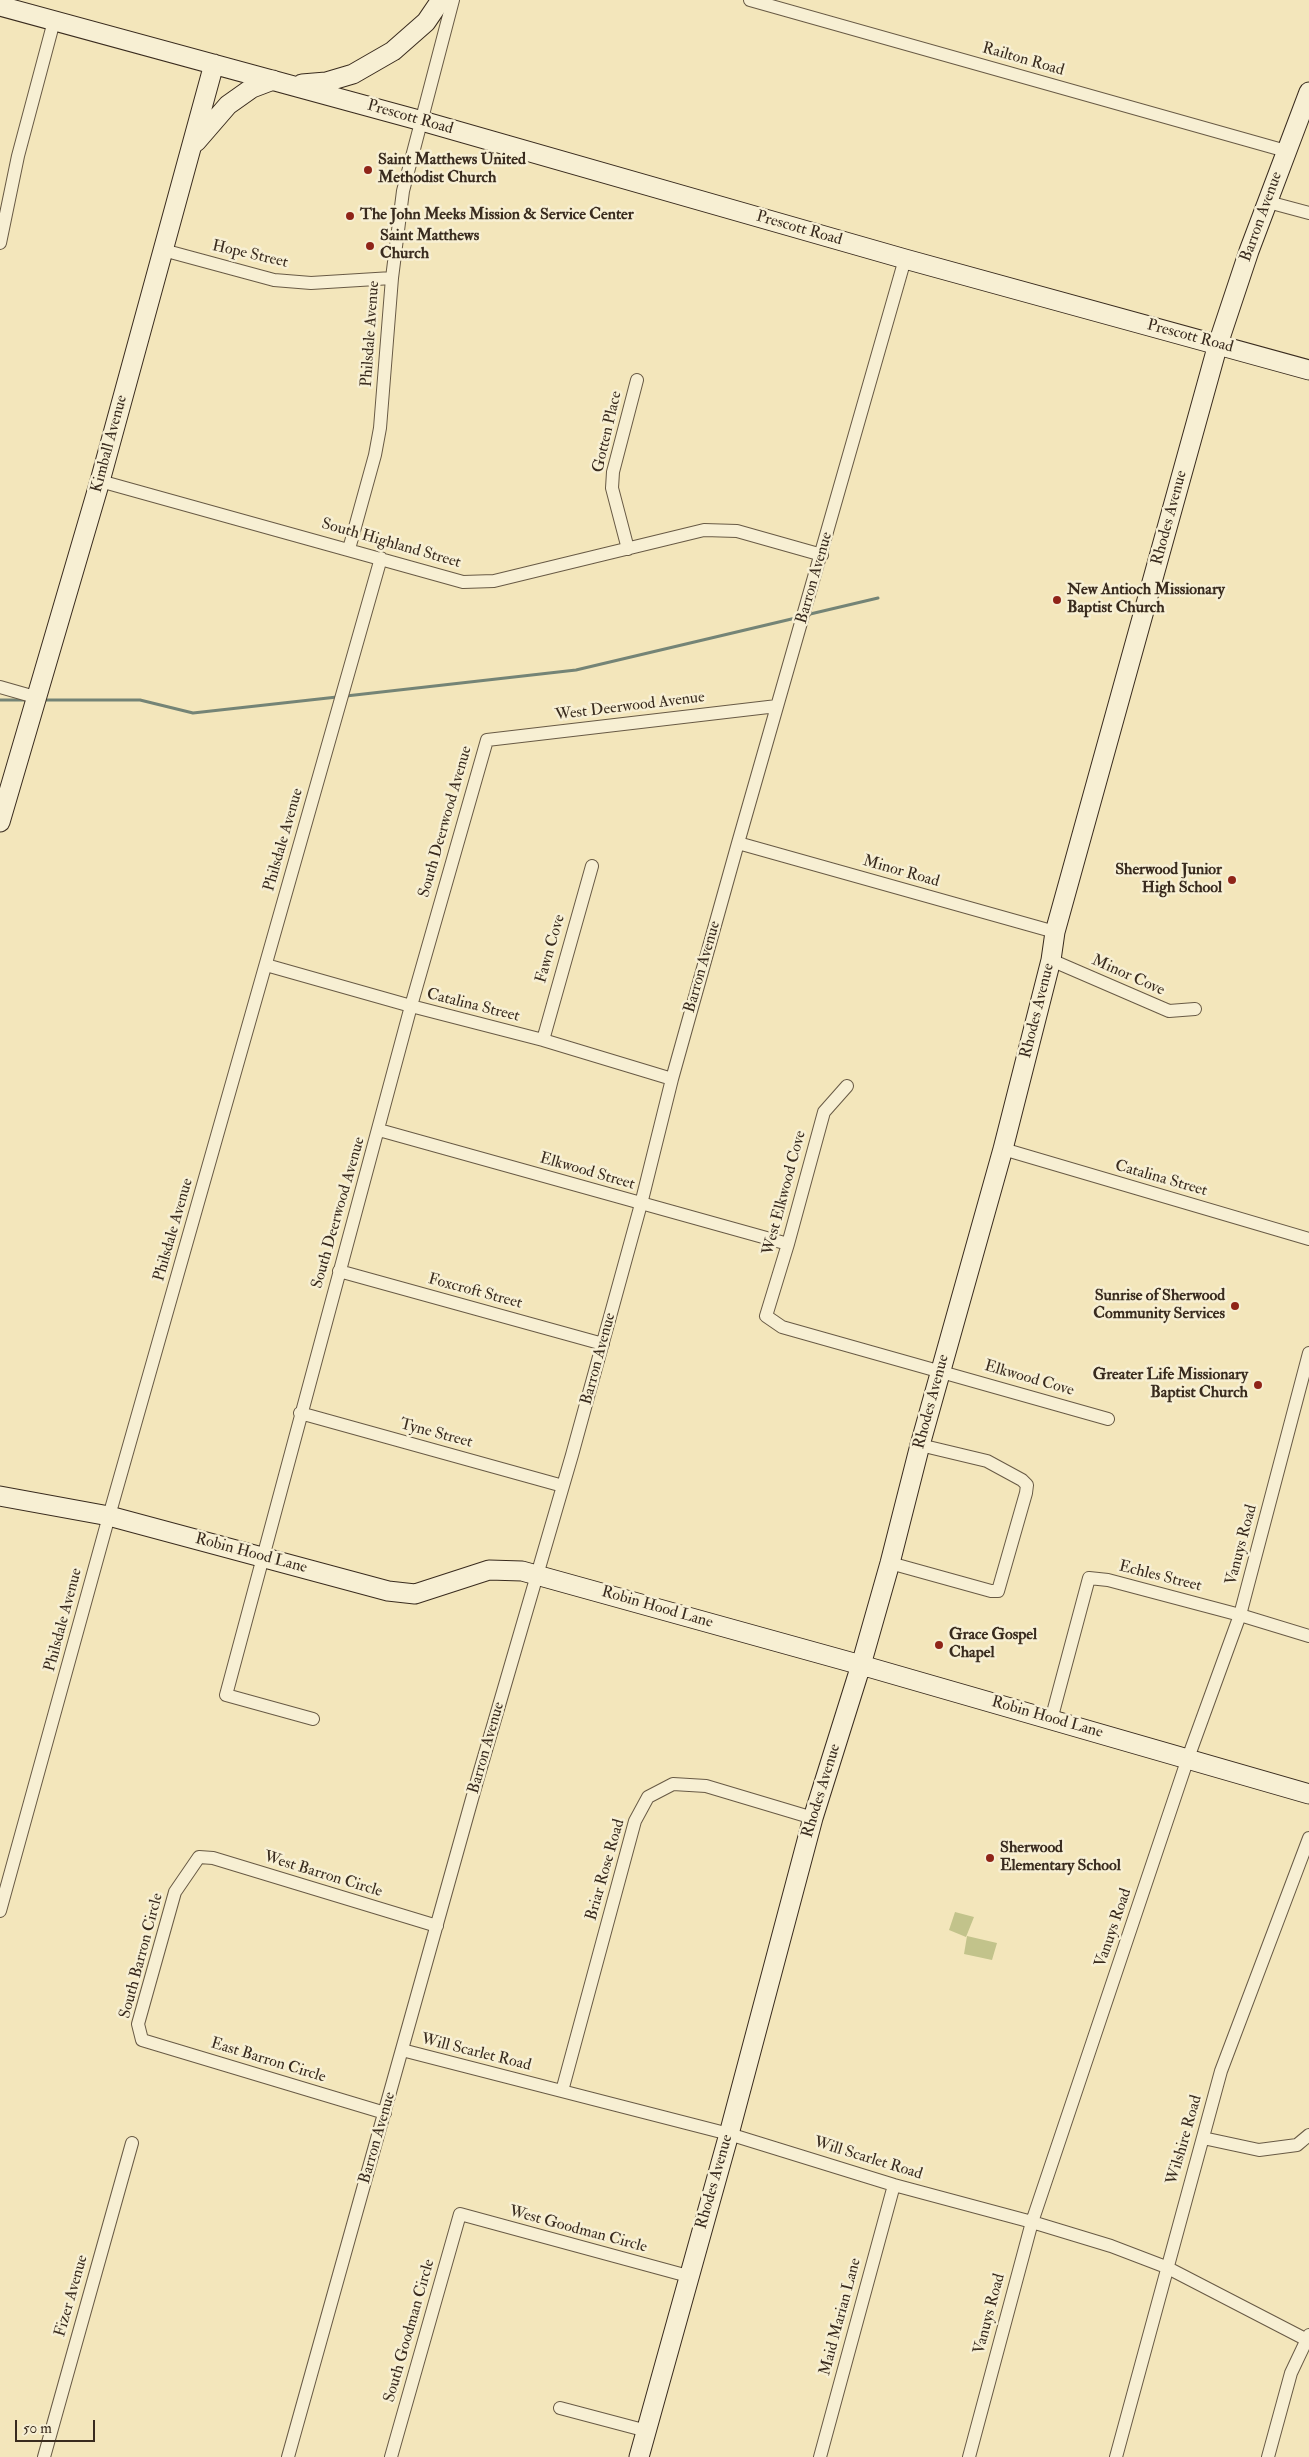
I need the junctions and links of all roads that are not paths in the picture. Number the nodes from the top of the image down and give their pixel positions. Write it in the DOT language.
graph roads {
  1 [pos="441,0"];
  2 [pos="453,0"];
  3 [pos="750,0"];
  4 [pos="0,6"];
  5 [pos="54,21"];
  6 [pos="214,64"];
  7 [pos="272,80"];
  8 [pos="291,85"];
  9 [pos="1309,92"];
  10 [pos="422,121"];
  11 [pos="192,147"];
  12 [pos="1286,151"];
  13 [pos="1268,202"];
  14 [pos="1309,213"];
  15 [pos="0,243"];
  16 [pos="163,250"];
  17 [pos="906,259"];
  18 [pos="392,278"];
  19 [pos="1218,344"];
  20 [pos="1309,370"];
  21 [pos="637,380"];
  22 [pos="100,481"];
  23 [pos="349,549"];
  24 [pos="628,550"];
  25 [pos="822,555"];
  26 [pos="381,558"];
  27 [pos="0,687"];
  28 [pos="35,697"];
  29 [pos="777,706"];
  30 [pos="487,740"];
  31 [pos="0,822"];
  32 [pos="738,843"];
  33 [pos="592,866"];
  34 [pos="1055,932"];
  35 [pos="1051,960"];
  36 [pos="266,966"];
  37 [pos="411,1006"];
  38 [pos="1195,1008"];
  39 [pos="543,1040"];
  40 [pos="672,1079"];
  41 [pos="847,1086"];
  42 [pos="378,1130"];
  43 [pos="1003,1149"];
  44 [pos="641,1204"];
  45 [pos="1309,1239"];
  46 [pos="788,1244"];
  47 [pos="339,1271"];
  48 [pos="603,1344"];
  49 [pos="1309,1352"];
  50 [pos="941,1370"];
  51 [pos="300,1414"];
  52 [pos="1108,1419"];
  53 [pos="920,1445"];
  54 [pos="563,1486"];
  55 [pos="0,1496"];
  56 [pos="109,1516"];
  57 [pos="263,1556"];
  58 [pos="890,1563"];
  59 [pos="538,1575"];
  60 [pos="1240,1614"];
  61 [pos="1309,1636"];
  62 [pos="861,1665"];
  63 [pos="313,1719"];
  64 [pos="1051,1720"];
  65 [pos="1188,1758"];
  66 [pos="1309,1794"];
  67 [pos="812,1818"];
  68 [pos="1309,1838"];
  69 [pos="199,1857"];
  70 [pos="0,1911"];
  71 [pos="437,1926"];
  72 [pos="142,2040"];
  73 [pos="402,2050"];
  74 [pos="562,2092"];
  75 [pos="385,2113"];
  76 [pos="729,2134"];
  77 [pos="1309,2135"];
  78 [pos="1203,2138"];
  79 [pos="132,2143"];
  80 [pos="894,2185"];
  81 [pos="460,2214"];
  82 [pos="1032,2222"];
  83 [pos="1166,2267"];
  84 [pos="688,2276"];
  85 [pos="1308,2338"];
  86 [pos="560,2408"];
  87 [pos="647,2431"];
  88 [pos="44,2457"];
  89 [pos="288,2457"];
  90 [pos="391,2457"];
  91 [pos="639,2457"];
  92 [pos="820,2457"];
  93 [pos="968,2457"];
  94 [pos="1116,2457"];
  95 [pos="1268,2457"];
  1 -- 8 [label="main road"];
  2 -- 10 [label="street"];
  3 -- 12 [label="street, Railton Road"];
  4 -- 5 [label="main road"];
  5 -- 6 [label="main road"];
  5 -- 15 [label="street"];
  6 -- 7 [label="main road, Prescott Road"];
  6 -- 11 [label="main road, Kimball Avenue"];
  7 -- 8 [label="main road, Prescott Road"];
  7 -- 11 [label="main road"];
  8 -- 10 [label="main road, Prescott Road"];
  9 -- 12 [label="main road, Barron Avenue"];
  10 -- 17 [label="main road, Prescott Road"];
  10 -- 18 [label="street, Philsdale Avenue"];
  11 -- 16 [label="main road, Kimball Avenue"];
  12 -- 13 [label="main road, Barron Avenue"];
  13 -- 14 [label="street"];
  13 -- 19 [label="main road, Barron Avenue"];
  16 -- 18 [label="street, Hope Street"];
  16 -- 22 [label="main road, Kimball Avenue"];
  17 -- 19 [label="main road, Prescott Road"];
  17 -- 25 [label="street, Barron Avenue"];
  18 -- 23 [label="street, Philsdale Avenue"];
  19 -- 20 [label="main road, Prescott Road"];
  19 -- 34 [label="main road, Rhodes Avenue"];
  21 -- 24 [label="street, Gotten Place"];
  22 -- 23 [label="street, South Highland Street"];
  22 -- 28 [label="main road, Kimball Avenue"];
  23 -- 26 [label="street, South Highland Street"];
  24 -- 25 [label="street, South Highland Street"];
  24 -- 26 [label="street, South Highland Street"];
  25 -- 29 [label="street, Barron Avenue"];
  26 -- 36 [label="street, Philsdale Avenue"];
  27 -- 28 [label="street"];
  28 -- 31 [label="main road, Kimball Avenue"];
  29 -- 30 [label="street, West Deerwood Avenue"];
  29 -- 32 [label="street, Barron Avenue"];
  30 -- 37 [label="street, South Deerwood Avenue"];
  32 -- 34 [label="street, Minor Road"];
  32 -- 40 [label="street, Barron Avenue"];
  33 -- 39 [label="street, Fawn Cove"];
  34 -- 35 [label="main road, Rhodes Avenue"];
  35 -- 38 [label="street, Minor Cove"];
  35 -- 43 [label="main road, Rhodes Avenue"];
  36 -- 37 [label="street, Catalina Street"];
  36 -- 56 [label="street, Philsdale Avenue"];
  37 -- 39 [label="street, Catalina Street"];
  37 -- 42 [label="street, South Deerwood Avenue"];
  39 -- 40 [label="street, Catalina Street"];
  40 -- 44 [label="street, Barron Avenue"];
  41 -- 46 [label="street, West Elkwood Cove"];
  42 -- 44 [label="street, Elkwood Street"];
  42 -- 47 [label="street, South Deerwood Avenue"];
  43 -- 45 [label="street, Catalina Street"];
  43 -- 50 [label="main road, Rhodes Avenue"];
  44 -- 46 [label="street, Elkwood Street"];
  44 -- 48 [label="street, Barron Avenue"];
  46 -- 50 [label="street, West Elkwood Cove"];
  47 -- 48 [label="street, Foxcroft Street"];
  47 -- 51 [label="street, South Deerwood Avenue"];
  48 -- 54 [label="street, Barron Avenue"];
  49 -- 60 [label="street, Vanuys Road"];
  50 -- 52 [label="street, Elkwood Cove"];
  50 -- 53 [label="main road, Rhodes Avenue"];
  51 -- 54 [label="street, Tyne Street"];
  51 -- 57 [label="street, South Deerwood Avenue"];
  53 -- 58 [label="main road, Rhodes Avenue"];
  53 -- 58 [label="street"];
  54 -- 59 [label="street, Barron Avenue"];
  55 -- 56 [label="main road, Robin Hood Lane"];
  56 -- 57 [label="main road, Robin Hood Lane"];
  56 -- 70 [label="street, Philsdale Avenue"];
  57 -- 59 [label="main road, Robin Hood Lane"];
  57 -- 63 [label="street, South Deerwood Avenue"];
  58 -- 62 [label="main road, Rhodes Avenue"];
  59 -- 62 [label="main road, Robin Hood Lane"];
  59 -- 71 [label="street, Barron Avenue"];
  60 -- 61 [label="street, Echles Street"];
  60 -- 64 [label="street, Echles Street"];
  60 -- 65 [label="street, Vanuys Road"];
  62 -- 64 [label="main road, Robin Hood Lane"];
  62 -- 67 [label="main road, Rhodes Avenue"];
  64 -- 65 [label="main road, Robin Hood Lane"];
  65 -- 66 [label="main road, Robin Hood Lane"];
  65 -- 82 [label="street, Vanuys Road"];
  67 -- 74 [label="street, Briar Rose Road"];
  67 -- 76 [label="main road, Rhodes Avenue"];
  68 -- 78 [label="street, Wilshire Road"];
  69 -- 71 [label="street, West Barron Circle"];
  69 -- 72 [label="street, South Barron Circle"];
  71 -- 73 [label="street, Barron Avenue"];
  72 -- 75 [label="street, East Barron Circle"];
  73 -- 74 [label="street, Will Scarlet Road"];
  73 -- 75 [label="street, Barron Avenue"];
  74 -- 76 [label="street, Will Scarlet Road"];
  75 -- 89 [label="street, Barron Avenue"];
  76 -- 80 [label="street, Will Scarlet Road"];
  76 -- 84 [label="main road, Rhodes Avenue"];
  77 -- 78 [label="street"];
  78 -- 83 [label="street, Wilshire Road"];
  79 -- 88 [label="street, Fizer Avenue"];
  80 -- 82 [label="street, Will Scarlet Road"];
  80 -- 92 [label="street, Maid Marian Lane"];
  81 -- 84 [label="street, West Goodman Circle"];
  81 -- 90 [label="street, South Goodman Circle"];
  82 -- 83 [label="street, Will Scarlet Road"];
  82 -- 93 [label="street, Vanuys Road"];
  83 -- 85 [label="street, Will Scarlet Road"];
  83 -- 94 [label="street, Wilshire Road"];
  84 -- 87 [label="main road, Rhodes Avenue"];
  85 -- 95 [label="street"];
  86 -- 87 [label="street"];
  87 -- 91 [label="main road, Rhodes Avenue"];
}
